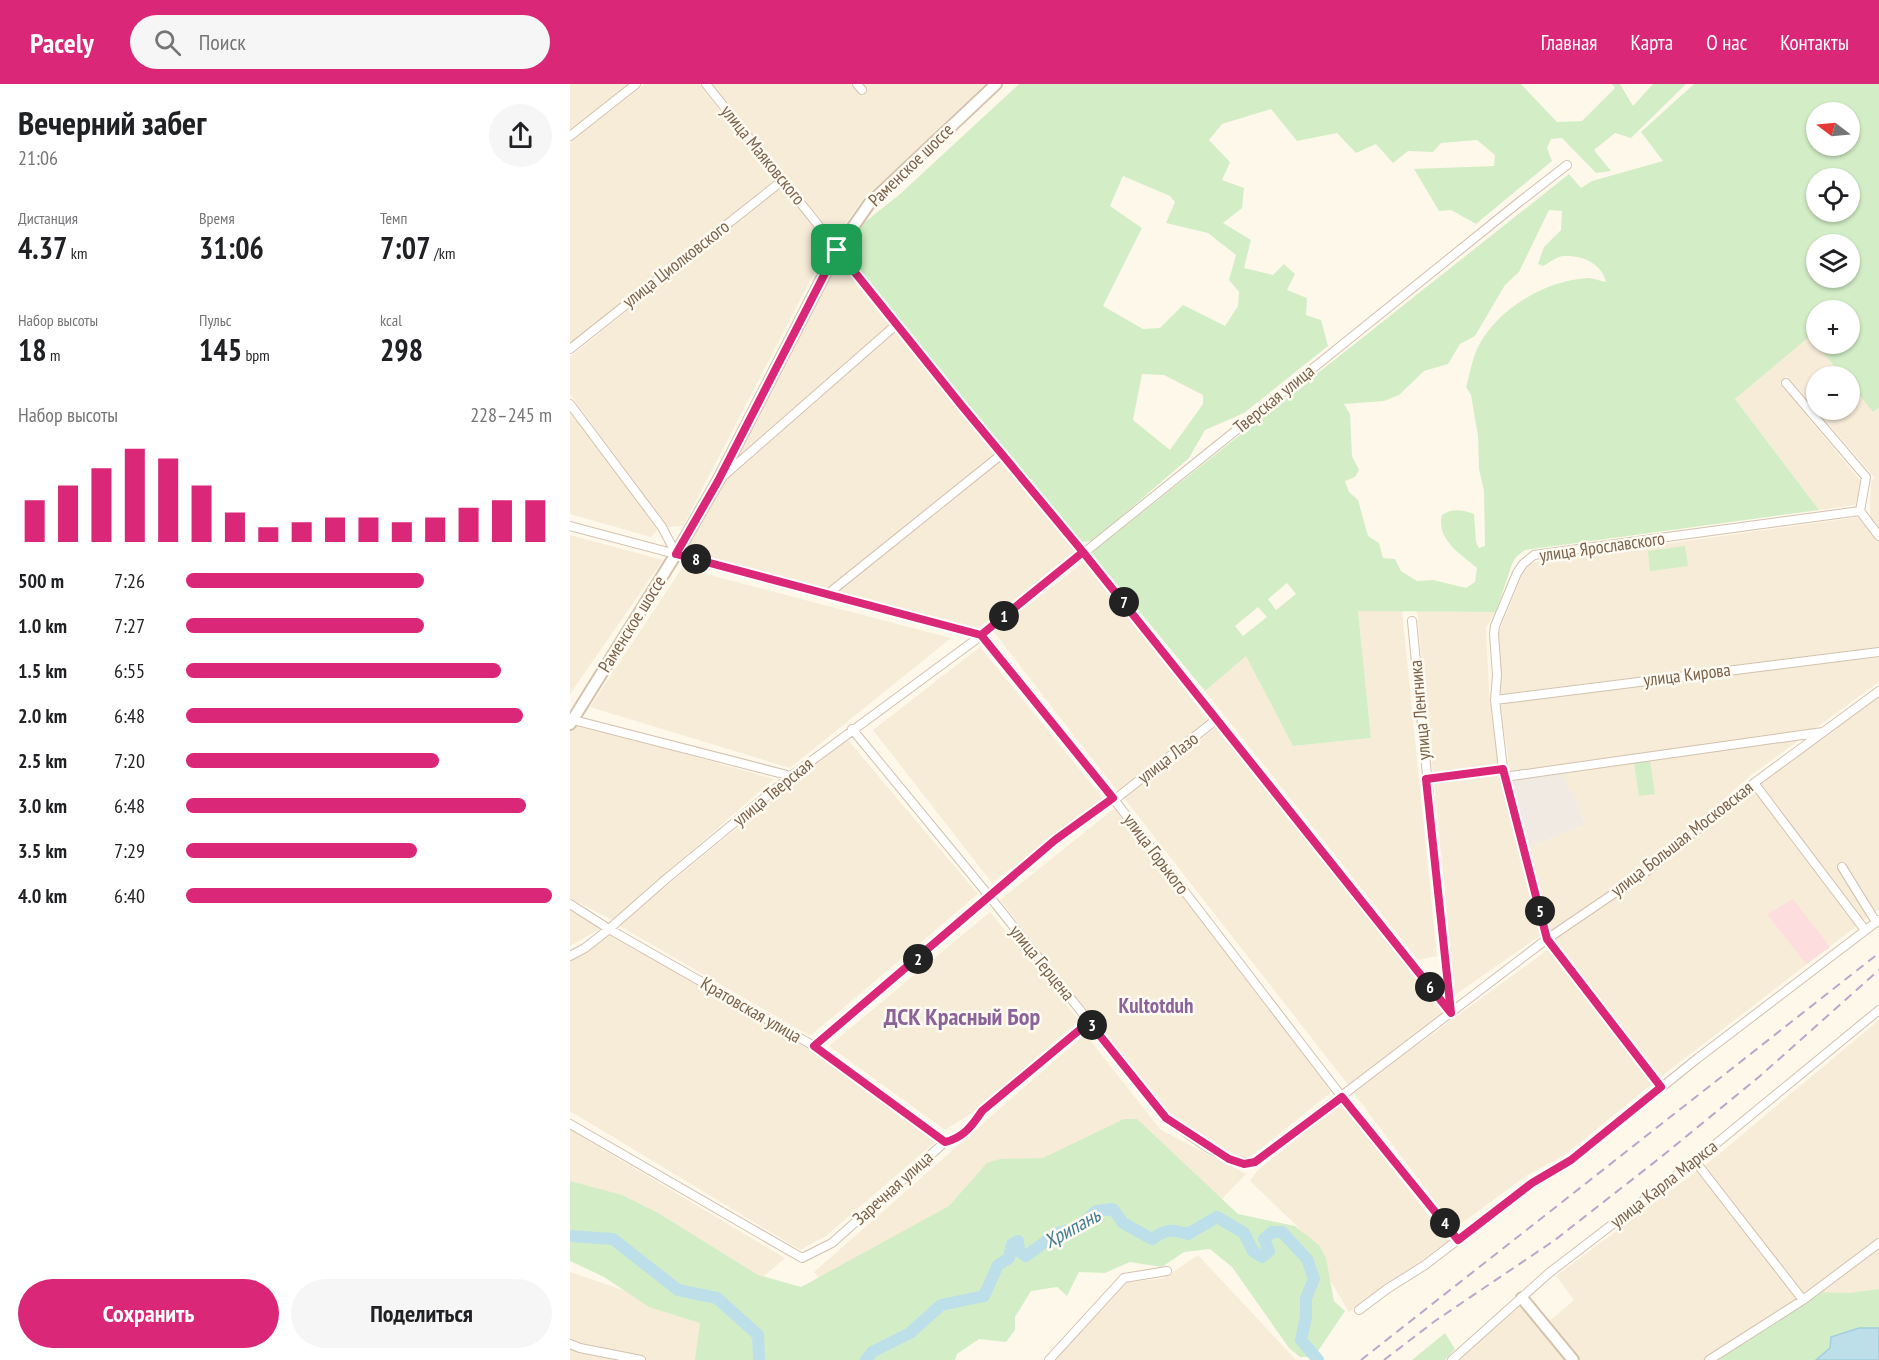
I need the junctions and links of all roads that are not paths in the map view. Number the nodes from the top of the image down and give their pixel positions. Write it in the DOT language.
graph roads {
  1 [pos="636,84"];
  2 [pos="706,84"];
  3 [pos="996,84"];
  4 [pos="570,136"];
  5 [pos="1567,165"];
  6 [pos="783,180"];
  7 [pos="837,250"];
  8 [pos="897,324"];
  9 [pos="570,349"];
  10 [pos="1786,383"];
  11 [pos="570,404"];
  12 [pos="1002,454"];
  13 [pos="718,481"];
  14 [pos="1860,511"];
  15 [pos="570,526"];
  16 [pos="1879,536"];
  17 [pos="1083,552"];
  18 [pos="676,554"];
  19 [pos="829,593"];
  20 [pos="1412,621"];
  21 [pos="981,635"];
  22 [pos="1879,652"];
  23 [pos="1879,691"];
  24 [pos="1495,700"];
  25 [pos="1217,719"];
  26 [pos="571,721"];
  27 [pos="852,729"];
  28 [pos="1824,732"];
  29 [pos="1504,773"];
  30 [pos="791,776"];
  31 [pos="1426,779"];
  32 [pos="1754,783"];
  33 [pos="1113,798"];
  34 [pos="1842,867"];
  35 [pos="990,897"];
  36 [pos="570,904"];
  37 [pos="1877,921"];
  38 [pos="609,929"];
  39 [pos="1865,930"];
  40 [pos="1547,939"];
  41 [pos="570,956"];
  42 [pos="1879,1010"];
  43 [pos="1451,1013"];
  44 [pos="1089,1022"];
  45 [pos="814,1046"];
  46 [pos="1661,1087"];
  47 [pos="1342,1097"];
  48 [pos="570,1124"];
  49 [pos="945,1142"];
  50 [pos="1695,1161"];
  51 [pos="1458,1240"];
  52 [pos="1879,1243"];
  53 [pos="1167,1271"];
  54 [pos="1522,1298"];
  55 [pos="1803,1300"];
  56 [pos="1359,1310"];
  57 [pos="570,1344"];
  58 [pos="641,1360"];
  59 [pos="1049,1360"];
  60 [pos="1452,1360"];
  61 [pos="1573,1360"];
  62 [pos="1709,1360"];
  1 -- 4 [label="street"];
  2 -- 6 [label="street, улица Маяковского"];
  3 -- 7 [label="main road, Раменское шоссе"];
  5 -- 17 [label="street, Тверская улица"];
  6 -- 7 [label="street, улица Маяковского"];
  6 -- 9 [label="street, улица Циолковского"];
  7 -- 8 [label="street, улица Маяковского"];
  7 -- 13 [label="main road, Раменское шоссе"];
  8 -- 12 [label="street, улица Маяковского"];
  8 -- 13 [label="street"];
  10 -- 14 [label="street"];
  11 -- 18 [label="street"];
  12 -- 17 [label="street, улица Маяковского"];
  12 -- 19 [label="street"];
  13 -- 18 [label="main road, Раменское шоссе"];
  14 -- 16 [label="street"];
  14 -- 24 [label="street, улица Ярославского"];
  15 -- 18 [label="street"];
  17 -- 21 [label="street, Тверская улица"];
  17 -- 25 [label="street, улица Маяковского"];
  18 -- 19 [label="street"];
  18 -- 26 [label="main road, Раменское шоссе"];
  19 -- 21 [label="street"];
  20 -- 31 [label="street, улица Ленгника"];
  21 -- 27 [label="street, улица Тверская"];
  21 -- 33 [label="street, улица Горького"];
  22 -- 24 [label="street, улица Кирова"];
  23 -- 28 [label="street, улица Большая Московская"];
  24 -- 29 [label="street, улица Ярославского"];
  25 -- 33 [label="street, улица Лазо"];
  25 -- 43 [label="street, улица Маяковского"];
  26 -- 30 [label="street"];
  27 -- 30 [label="street, улица Тверская"];
  27 -- 35 [label="street, улица Герцена"];
  28 -- 29 [label="street"];
  28 -- 32 [label="street, улица Большая Московская"];
  29 -- 31 [label="street"];
  29 -- 40 [label="street, улица Ярославского"];
  30 -- 38 [label="street, улица Тверская"];
  31 -- 43 [label="street, улица Ленгника"];
  32 -- 39 [label="street"];
  32 -- 40 [label="street, улица Большая Московская"];
  33 -- 35 [label="street, улица Лазо"];
  33 -- 47 [label="street, улица Горького"];
  34 -- 37 [label="street"];
  35 -- 44 [label="street, улица Герцена"];
  35 -- 45 [label="street, улица Лазо"];
  36 -- 38 [label="street, Кратовская улица"];
  37 -- 39 [label="street"];
  38 -- 41 [label="street, улица Тверская"];
  38 -- 45 [label="street, Кратовская улица"];
  39 -- 46 [label="street"];
  40 -- 43 [label="street, улица Большая Московская"];
  40 -- 46 [label="street, улица Ярославского"];
  42 -- 50 [label="street, улица Карла Маркса"];
  43 -- 47 [label="street, улица Большая Московская"];
  44 -- 47 [label="street, улица Герцена"];
  44 -- 49 [label="street, Заречная улица"];
  45 -- 49 [label="street, Кратовская улица"];
  46 -- 51 [label="street"];
  47 -- 51 [label="street, улица Горького"];
  48 -- 49 [label="street, Заречная улица"];
  50 -- 54 [label="street, улица Карла Маркса"];
  50 -- 55 [label="street"];
  51 -- 56 [label="street"];
  52 -- 55 [label="street"];
  53 -- 59 [label="street"];
  54 -- 60 [label="street, улица Карла Маркса"];
  54 -- 61 [label="main road"];
  55 -- 62 [label="street"];
  57 -- 58 [label="street"];
}
